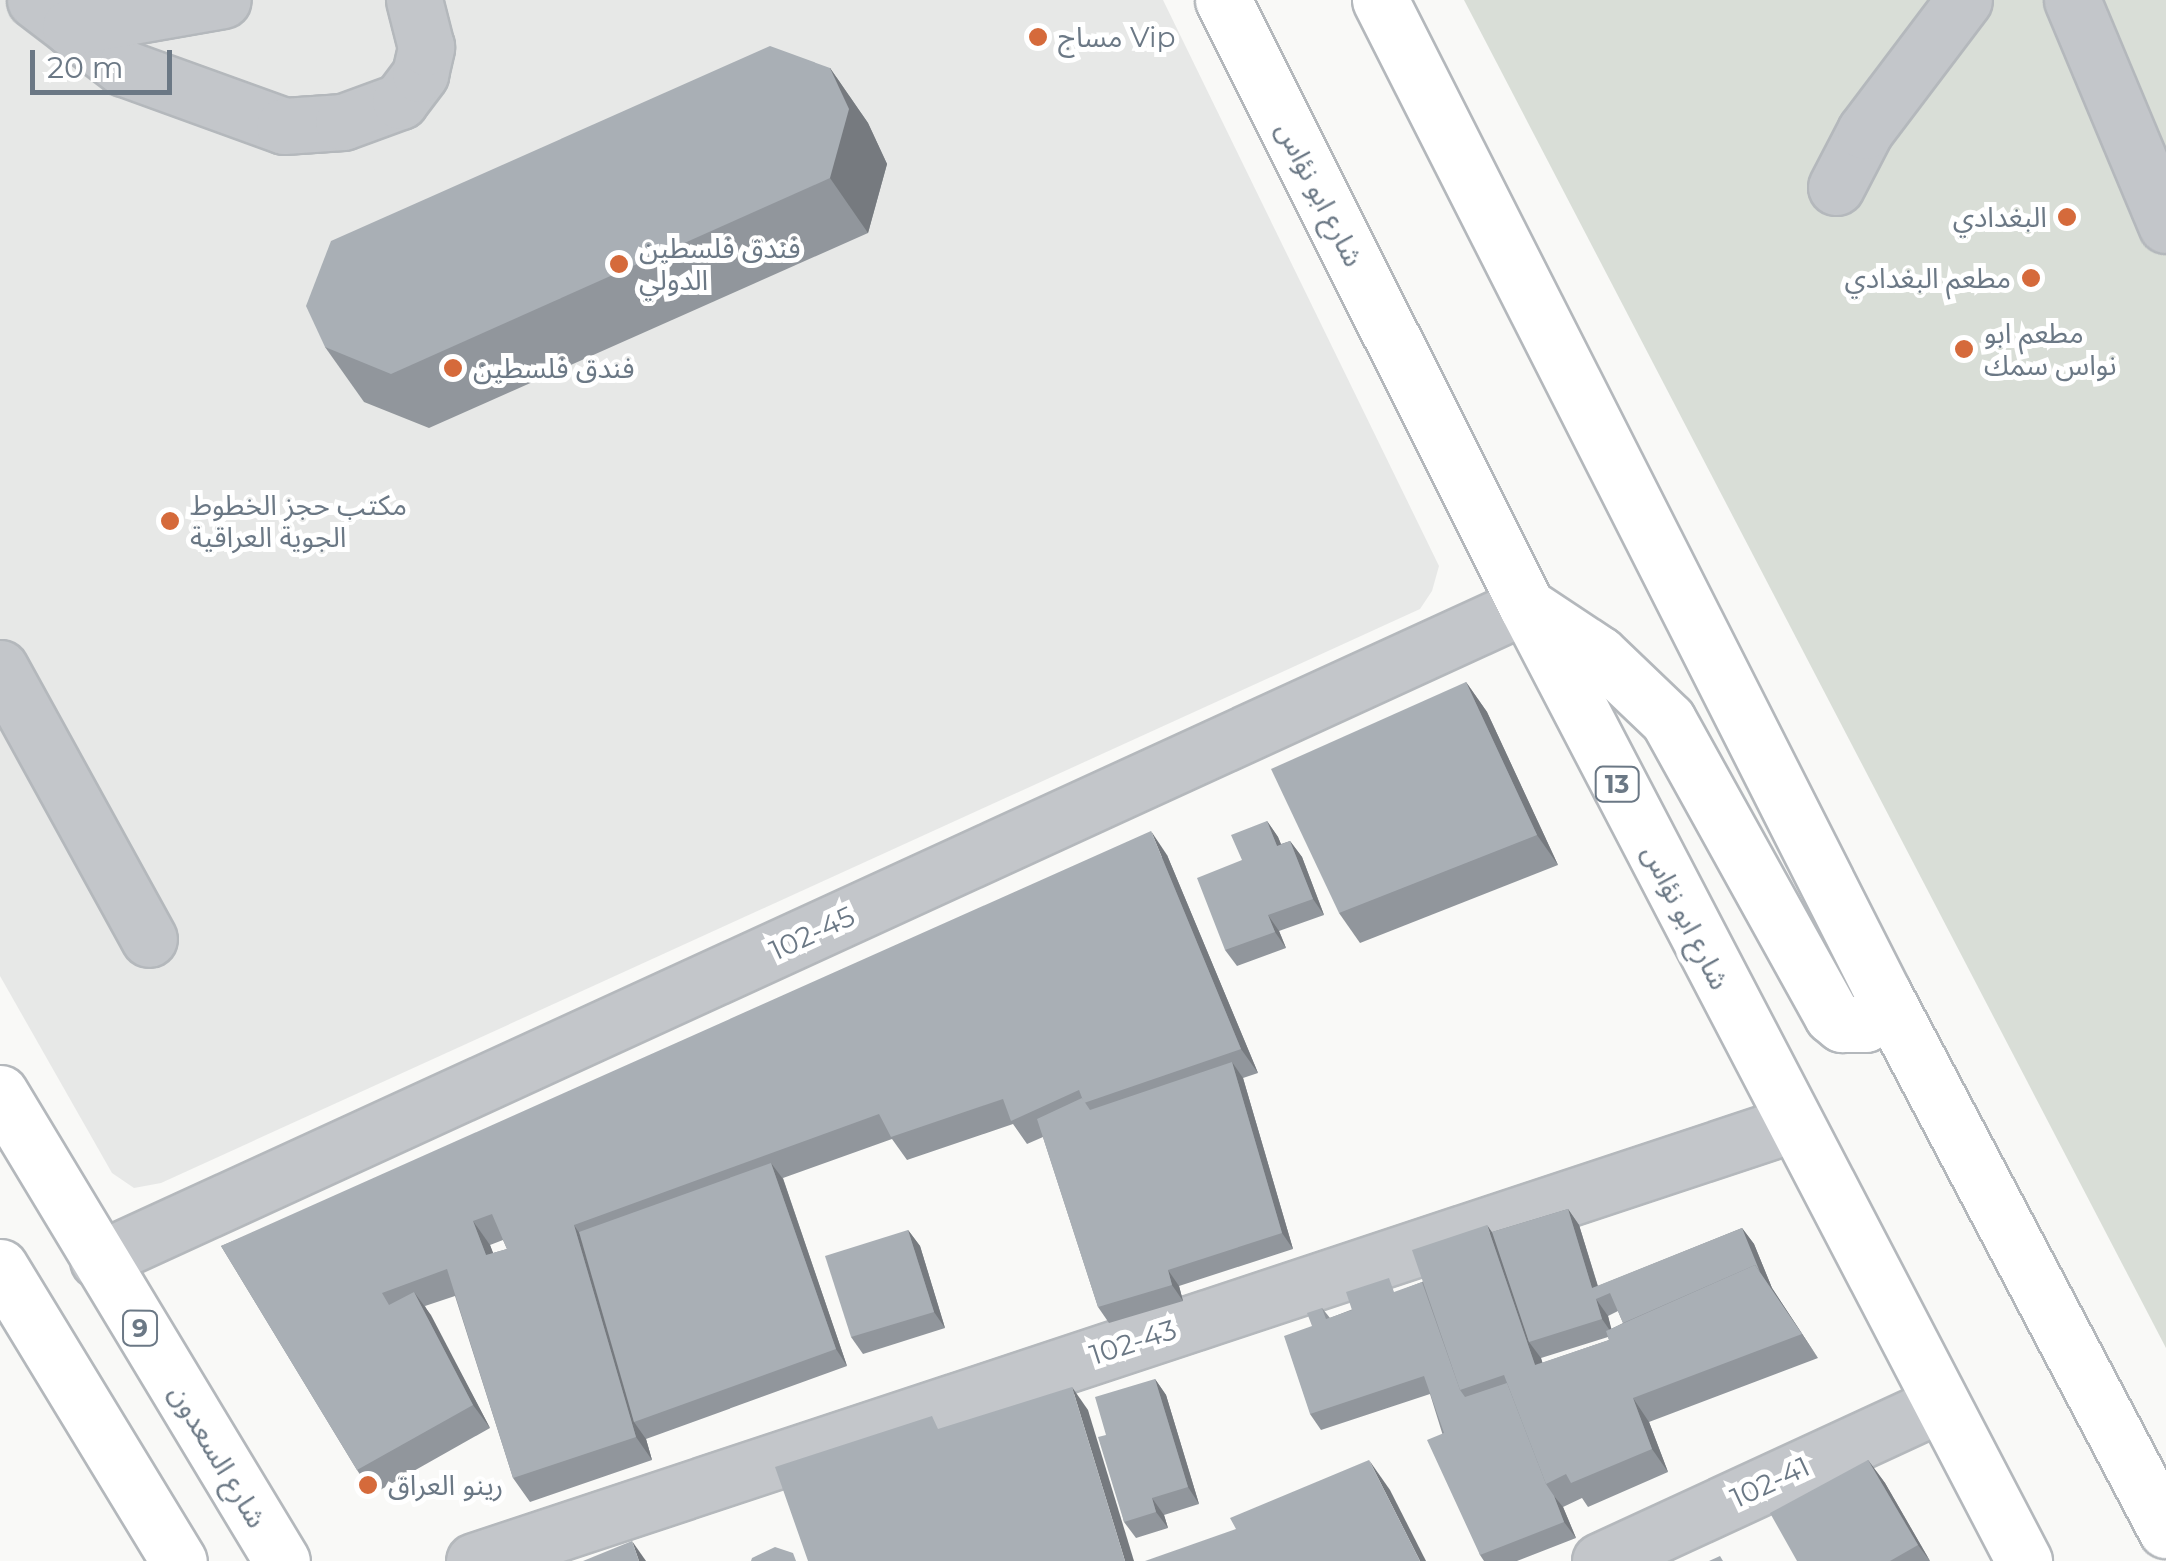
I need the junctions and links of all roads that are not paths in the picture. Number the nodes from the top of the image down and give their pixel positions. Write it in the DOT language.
graph roads {
  1 [pos="222,0"];
  2 [pos="414,0"];
  3 [pos="1223,0"];
  4 [pos="1380,0"];
  5 [pos="1964,0"];
  6 [pos="2072,0"];
  7 [pos="53,14"];
  8 [pos="1836,187"];
  9 [pos="2166,224"];
  10 [pos="1526,606"];
  11 [pos="0,668"];
  12 [pos="149,939"];
  13 [pos="1884,995"];
  14 [pos="0,1092"];
  15 [pos="1792,1124"];
  16 [pos="98,1260"];
  17 [pos="6,1289"];
  18 [pos="1940,1404"];
  19 [pos="2166,1530"];
  20 [pos="179,1561"];
  21 [pos="282,1561"];
  22 [pos="474,1561"];
  23 [pos="1600,1561"];
  24 [pos="2024,1561"];
  1 -- 7 [label="street"];
  2 -- 7 [label="street"];
  3 -- 10 [label="main road, شارع ابو نؤاس / 13"];
  4 -- 13 [label="main road"];
  5 -- 8 [label="street"];
  6 -- 9 [label="street"];
  10 -- 13 [label="main road"];
  10 -- 15 [label="main road, شارع ابو نؤاس / 13"];
  10 -- 16 [label="street, 102-45"];
  11 -- 12 [label="street"];
  13 -- 19 [label="main road"];
  14 -- 16 [label="main road, شارع السعدون / 9"];
  15 -- 18 [label="main road, شارع ابو نؤاس / 13"];
  15 -- 22 [label="street, 102-43"];
  16 -- 21 [label="main road, شارع السعدون / 9"];
  17 -- 20 [label="main road"];
  18 -- 23 [label="street, 102-41"];
  18 -- 24 [label="main road, شارع ابو نؤاس / 13"];
}
